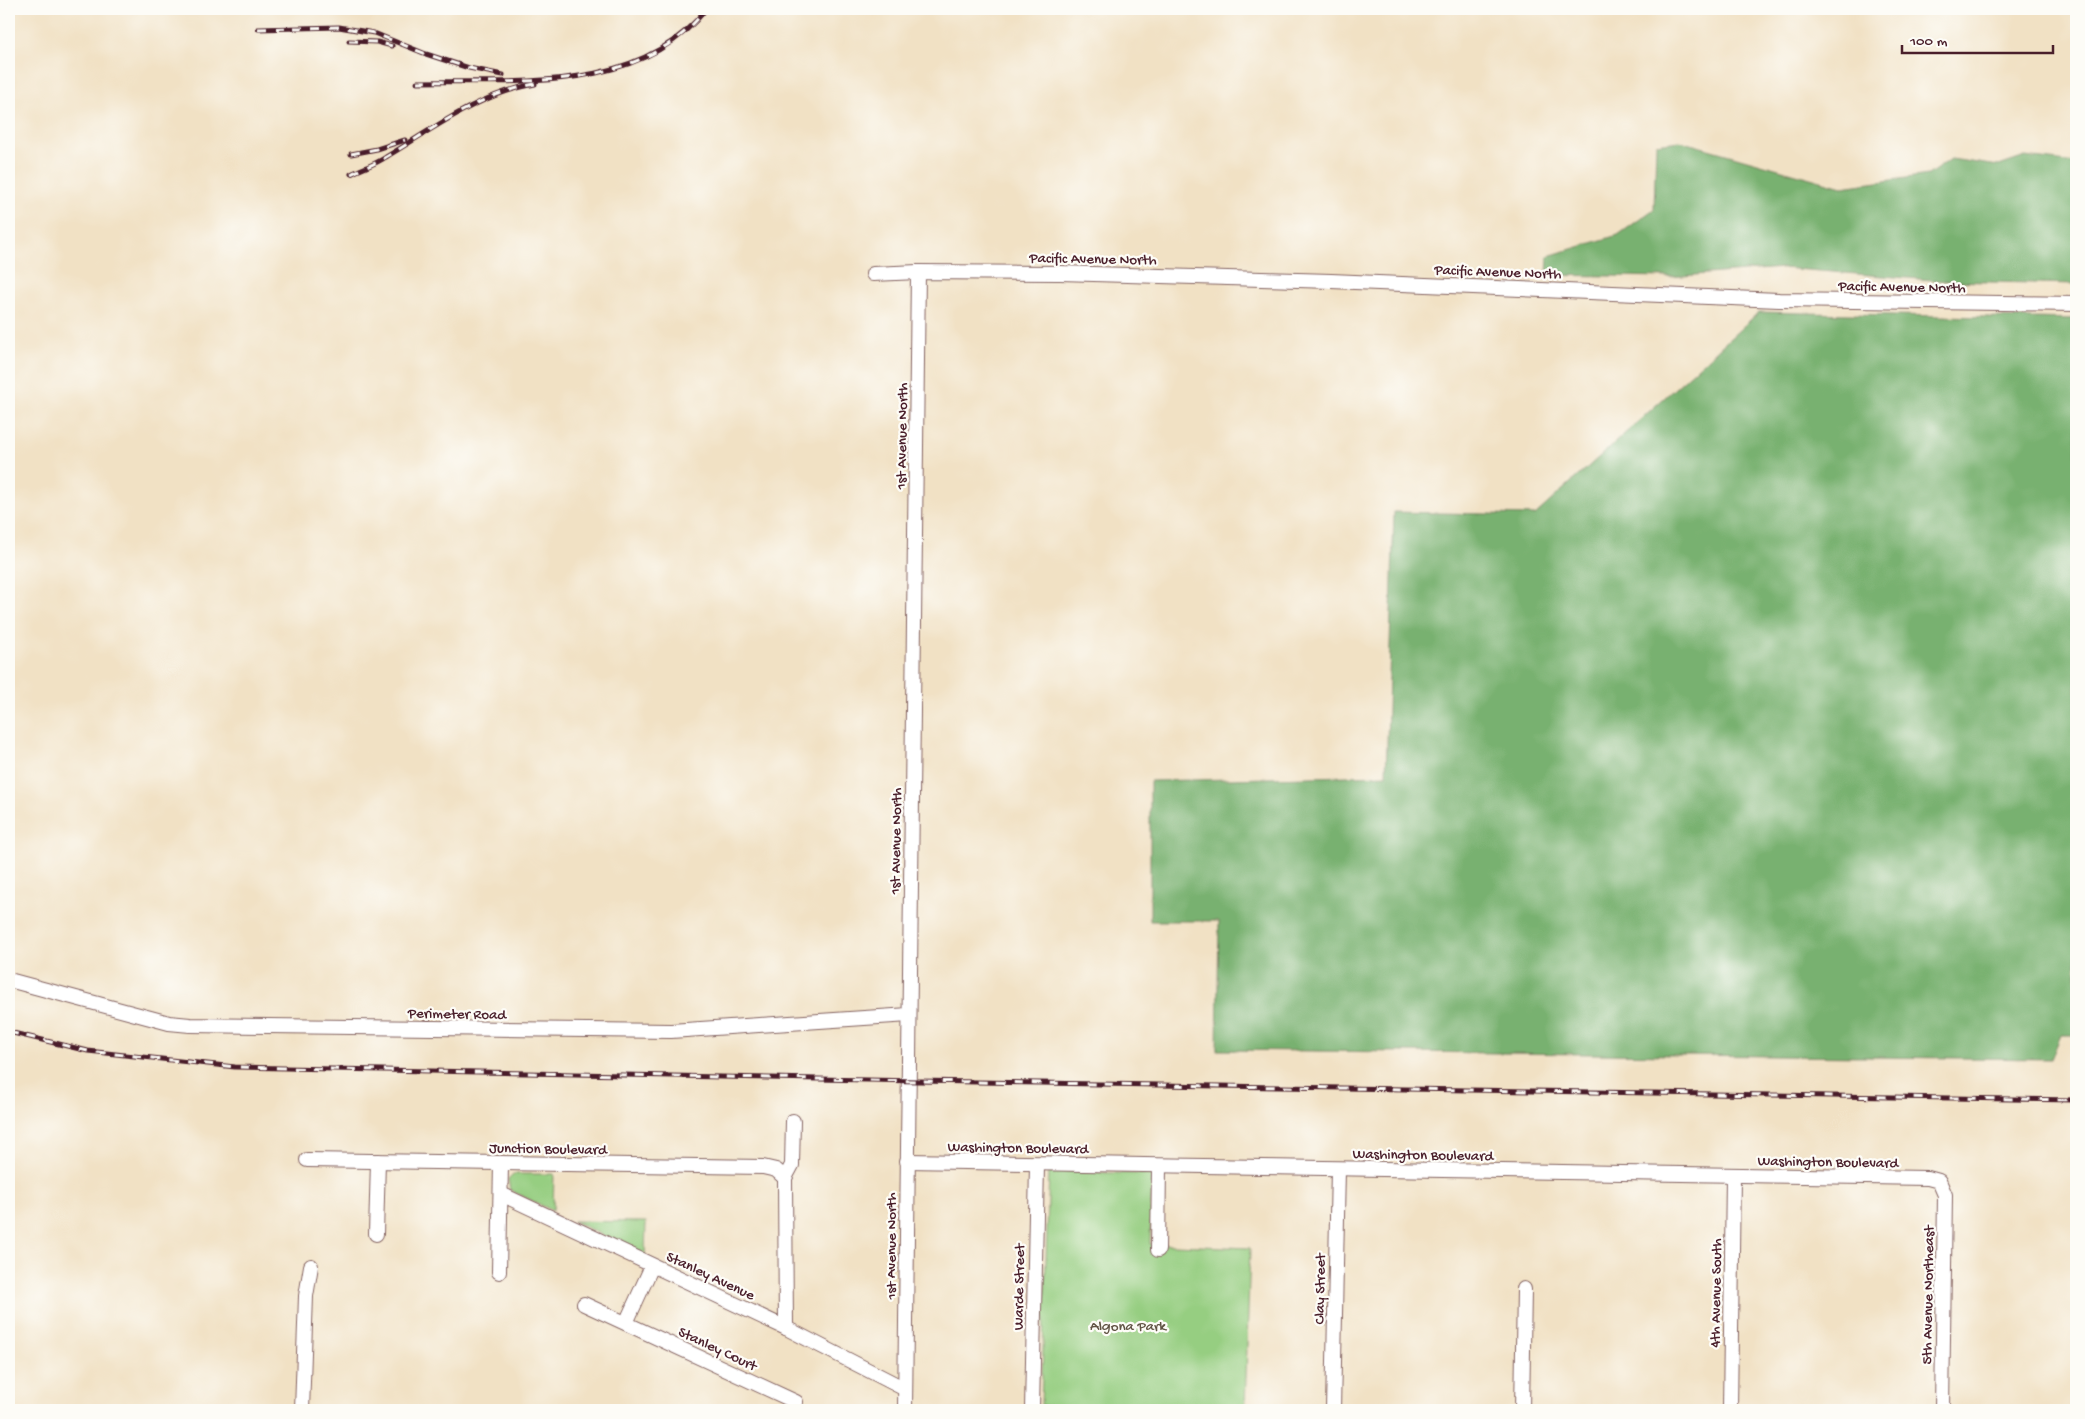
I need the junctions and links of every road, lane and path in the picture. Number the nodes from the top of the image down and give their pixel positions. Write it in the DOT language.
graph roads {
  1 [pos="918,272"];
  2 [pos="873,274"];
  3 [pos="2076,304"];
  4 [pos="9,980"];
  5 [pos="909,1015"];
  6 [pos="793,1121"];
  7 [pos="307,1160"];
  8 [pos="378,1161"];
  9 [pos="907,1161"];
  10 [pos="501,1163"];
  11 [pos="1037,1165"];
  12 [pos="1159,1166"];
  13 [pos="1338,1169"];
  14 [pos="1733,1176"];
  15 [pos="785,1178"];
  16 [pos="1938,1181"];
  17 [pos="501,1194"];
  18 [pos="376,1234"];
  19 [pos="1158,1250"];
  20 [pos="311,1266"];
  21 [pos="652,1266"];
  22 [pos="499,1272"];
  23 [pos="1524,1289"];
  24 [pos="584,1304"];
  25 [pos="626,1323"];
  26 [pos="786,1328"];
  27 [pos="905,1388"];
  28 [pos="796,1402"];
  29 [pos="302,1410"];
  30 [pos="905,1410"];
  31 [pos="1032,1410"];
  32 [pos="1333,1410"];
  33 [pos="1522,1410"];
  34 [pos="1730,1410"];
  35 [pos="1942,1410"];
  1 -- 2 [label="street, Pacific Avenue North"];
  1 -- 3 [label="street, Pacific Avenue North"];
  1 -- 5 [label="street, 1st Avenue North"];
  4 -- 5 [label="street, Perimeter Road"];
  5 -- 9 [label="street, 1st Avenue North"];
  6 -- 15 [label="street"];
  7 -- 8 [label="street, Junction Boulevard"];
  8 -- 10 [label="street, Junction Boulevard"];
  8 -- 18 [label="street"];
  9 -- 11 [label="street, Washington Boulevard"];
  9 -- 27 [label="street, 1st Avenue North"];
  10 -- 15 [label="street, Junction Boulevard"];
  10 -- 17 [label="street"];
  11 -- 12 [label="street, Washington Boulevard"];
  11 -- 31 [label="street, Warde Street"];
  12 -- 13 [label="street, Washington Boulevard"];
  12 -- 19 [label="street"];
  13 -- 14 [label="street, Washington Boulevard"];
  13 -- 32 [label="street, Clay Street"];
  14 -- 16 [label="street, Washington Boulevard"];
  14 -- 34 [label="street, 4th Avenue South"];
  15 -- 26 [label="street"];
  16 -- 35 [label="street, 5th Avenue Northeast"];
  17 -- 21 [label="street, Stanley Avenue"];
  17 -- 22 [label="street"];
  20 -- 29 [label="street"];
  21 -- 25 [label="street"];
  21 -- 26 [label="street, Stanley Avenue"];
  23 -- 33 [label="street"];
  24 -- 25 [label="street, Stanley Court"];
  25 -- 28 [label="street, Stanley Court"];
  26 -- 27 [label="street, Stanley Avenue"];
  27 -- 30 [label="street, 1st Avenue North"];
}
